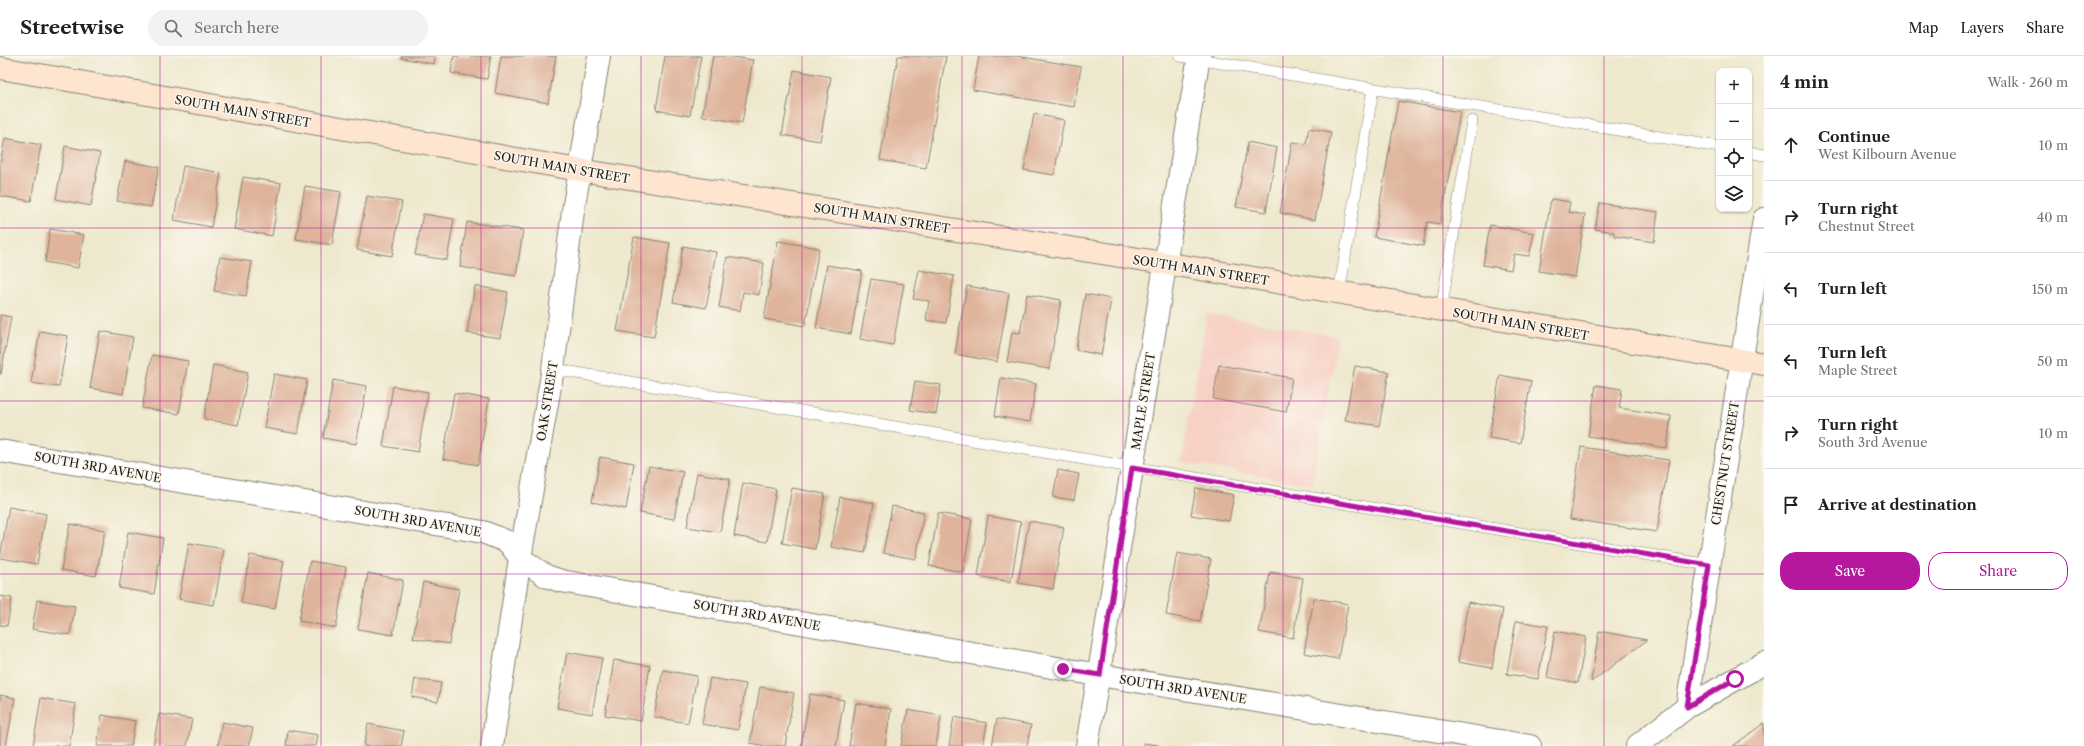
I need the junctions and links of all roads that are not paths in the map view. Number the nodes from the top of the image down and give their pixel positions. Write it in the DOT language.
graph roads {
  1 [pos="599,56"];
  2 [pos="1193,57"];
  3 [pos="0,68"];
  4 [pos="1373,89"];
  5 [pos="1472,121"];
  6 [pos="1716,146"];
  7 [pos="1752,153"];
  8 [pos="1764,155"];
  9 [pos="580,170"];
  10 [pos="1764,219"];
  11 [pos="1164,263"];
  12 [pos="1339,293"];
  13 [pos="1441,310"];
  14 [pos="1742,361"];
  15 [pos="1764,364"];
  16 [pos="553,369"];
  17 [pos="0,451"];
  18 [pos="1132,468"];
  19 [pos="520,558"];
  20 [pos="1709,565"];
  21 [pos="1764,663"];
  22 [pos="1100,675"];
  23 [pos="1687,707"];
  24 [pos="492,746"];
  25 [pos="1087,746"];
  26 [pos="1530,746"];
  27 [pos="1638,746"];
  1 -- 9 [label="street, OAK STREET"];
  2 -- 4 [label="lane"];
  2 -- 11 [label="street, MAPLE STREET"];
  3 -- 9 [label="main road, SOUTH MAIN STREET"];
  4 -- 6 [label="lane"];
  4 -- 12 [label="lane"];
  5 -- 13 [label="lane"];
  7 -- 8 [label="lane"];
  9 -- 11 [label="main road, SOUTH MAIN STREET"];
  9 -- 16 [label="street, OAK STREET"];
  10 -- 14 [label="street, CHESTNUT STREET"];
  11 -- 12 [label="main road, SOUTH MAIN STREET"];
  11 -- 18 [label="street, MAPLE STREET"];
  12 -- 13 [label="main road, SOUTH MAIN STREET"];
  13 -- 14 [label="main road, SOUTH MAIN STREET"];
  14 -- 15 [label="main road, SOUTH MAIN STREET"];
  14 -- 20 [label="street, CHESTNUT STREET"];
  16 -- 18 [label="lane"];
  16 -- 19 [label="street, OAK STREET"];
  17 -- 19 [label="street, SOUTH 3RD AVENUE"];
  18 -- 20 [label="lane"];
  18 -- 22 [label="street, MAPLE STREET"];
  19 -- 22 [label="street, SOUTH 3RD AVENUE"];
  19 -- 24 [label="street, OAK STREET"];
  20 -- 23 [label="street, CHESTNUT STREET"];
  21 -- 23 [label="street"];
  22 -- 25 [label="street, MAPLE STREET"];
  22 -- 26 [label="street, SOUTH 3RD AVENUE"];
  23 -- 27 [label="street"];
}
